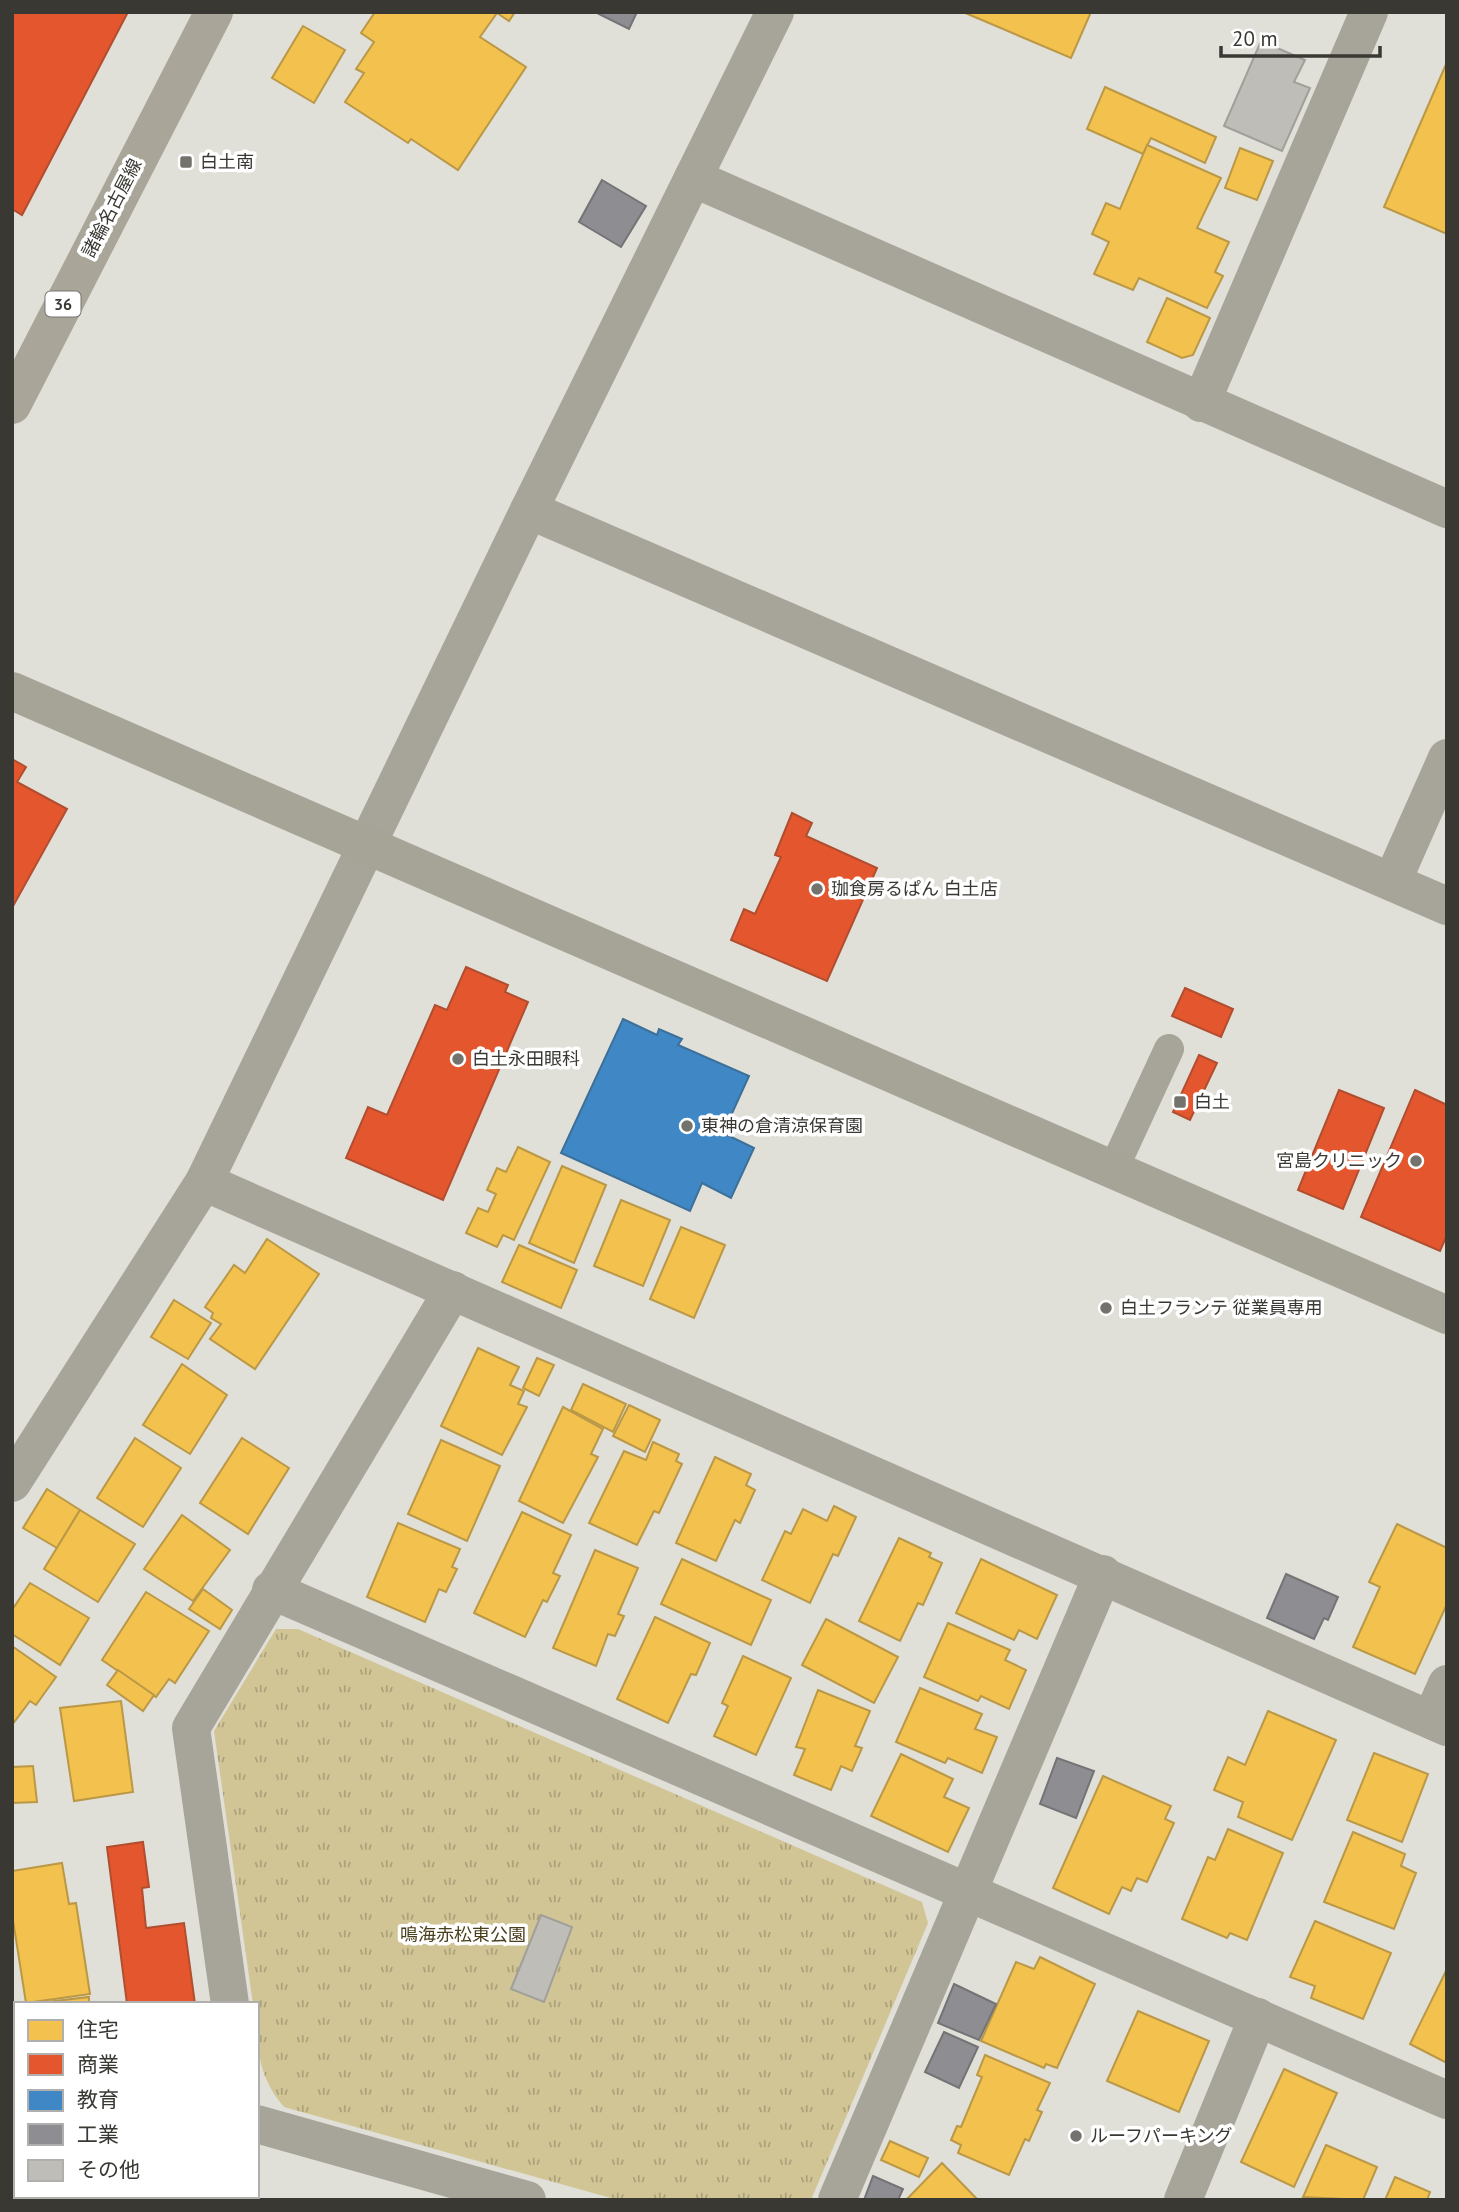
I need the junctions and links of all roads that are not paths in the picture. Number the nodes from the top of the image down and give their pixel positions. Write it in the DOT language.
graph roads {
  1 [pos="214,12"];
  2 [pos="775,12"];
  3 [pos="1369,12"];
  4 [pos="693,178"];
  5 [pos="1202,403"];
  6 [pos="12,405"];
  7 [pos="1447,509"];
  8 [pos="529,510"];
  9 [pos="12,691"];
  10 [pos="1447,758"];
  11 [pos="369,845"];
  12 [pos="1392,882"];
  13 [pos="1447,906"];
  14 [pos="1168,1049"];
  15 [pos="1112,1170"];
  16 [pos="204,1182"];
  17 [pos="453,1290"];
  18 [pos="1447,1315"];
  19 [pos="12,1483"];
  20 [pos="1103,1574"];
  21 [pos="271,1590"];
  22 [pos="1447,1684"];
  23 [pos="1439,1724"];
  24 [pos="966,1894"];
  25 [pos="230,2002"];
  26 [pos="1258,2017"];
  27 [pos="1447,2100"];
  28 [pos="259,2124"];
  29 [pos="527,2200"];
  30 [pos="837,2200"];
  31 [pos="1183,2200"];
  1 -- 6 [label="main road, 諸輪名古屋線 / 36"];
  2 -- 4 [label="street"];
  3 -- 5 [label="street"];
  4 -- 5 [label="street"];
  4 -- 8 [label="street"];
  5 -- 7 [label="street"];
  8 -- 11 [label="street"];
  8 -- 12 [label="street"];
  9 -- 11 [label="street"];
  10 -- 12 [label="street"];
  11 -- 15 [label="street"];
  11 -- 16 [label="street"];
  12 -- 13 [label="street"];
  14 -- 15 [label="lane"];
  15 -- 18 [label="street"];
  16 -- 17 [label="street"];
  16 -- 19 [label="street"];
  17 -- 20 [label="street"];
  17 -- 21 [label="street"];
  20 -- 23 [label="street"];
  20 -- 24 [label="street"];
  21 -- 24 [label="street"];
  21 -- 25 [label="street"];
  22 -- 23 [label="street"];
  24 -- 26 [label="street"];
  24 -- 30 [label="street"];
  26 -- 27 [label="street"];
  26 -- 31 [label="street"];
  28 -- 29 [label="street"];
}
